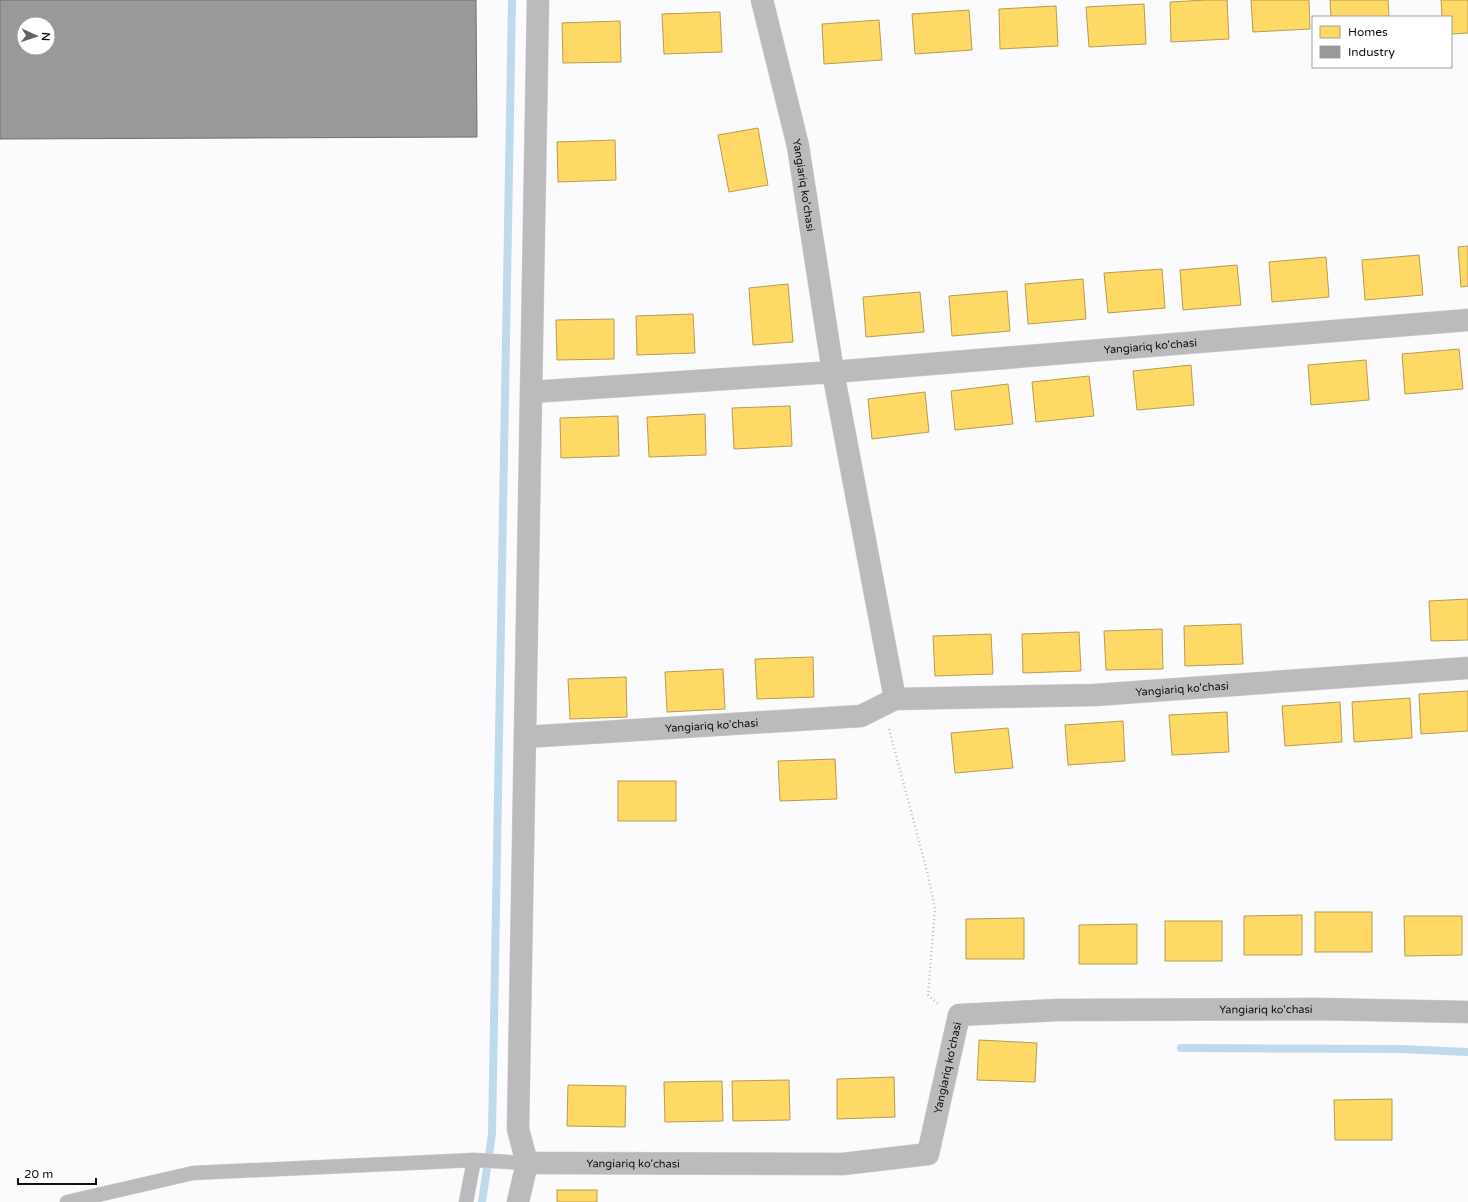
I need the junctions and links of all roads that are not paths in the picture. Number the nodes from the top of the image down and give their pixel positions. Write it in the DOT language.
graph roads {
  1 [pos="538,0"];
  2 [pos="762,0"];
  3 [pos="1468,320"];
  4 [pos="832,372"];
  5 [pos="531,392"];
  6 [pos="1468,668"];
  7 [pos="889,702"];
  8 [pos="525,737"];
  9 [pos="1468,1012"];
  10 [pos="474,1160"];
  11 [pos="527,1163"];
  12 [pos="67,1202"];
  13 [pos="466,1202"];
  14 [pos="518,1202"];
  1 -- 5 [label="street"];
  2 -- 4 [label="street, Yangiariq ko'chasi"];
  3 -- 4 [label="street, Yangiariq ko'chasi"];
  4 -- 5 [label="street, Yangiariq ko'chasi"];
  4 -- 7 [label="street, Yangiariq ko'chasi"];
  5 -- 8 [label="street"];
  6 -- 7 [label="street, Yangiariq ko'chasi"];
  7 -- 8 [label="street, Yangiariq ko'chasi"];
  8 -- 11 [label="street"];
  9 -- 11 [label="street, Yangiariq ko'chasi"];
  10 -- 11 [label="lane"];
  10 -- 12 [label="lane"];
  10 -- 13 [label="lane"];
  11 -- 14 [label="street"];
}
